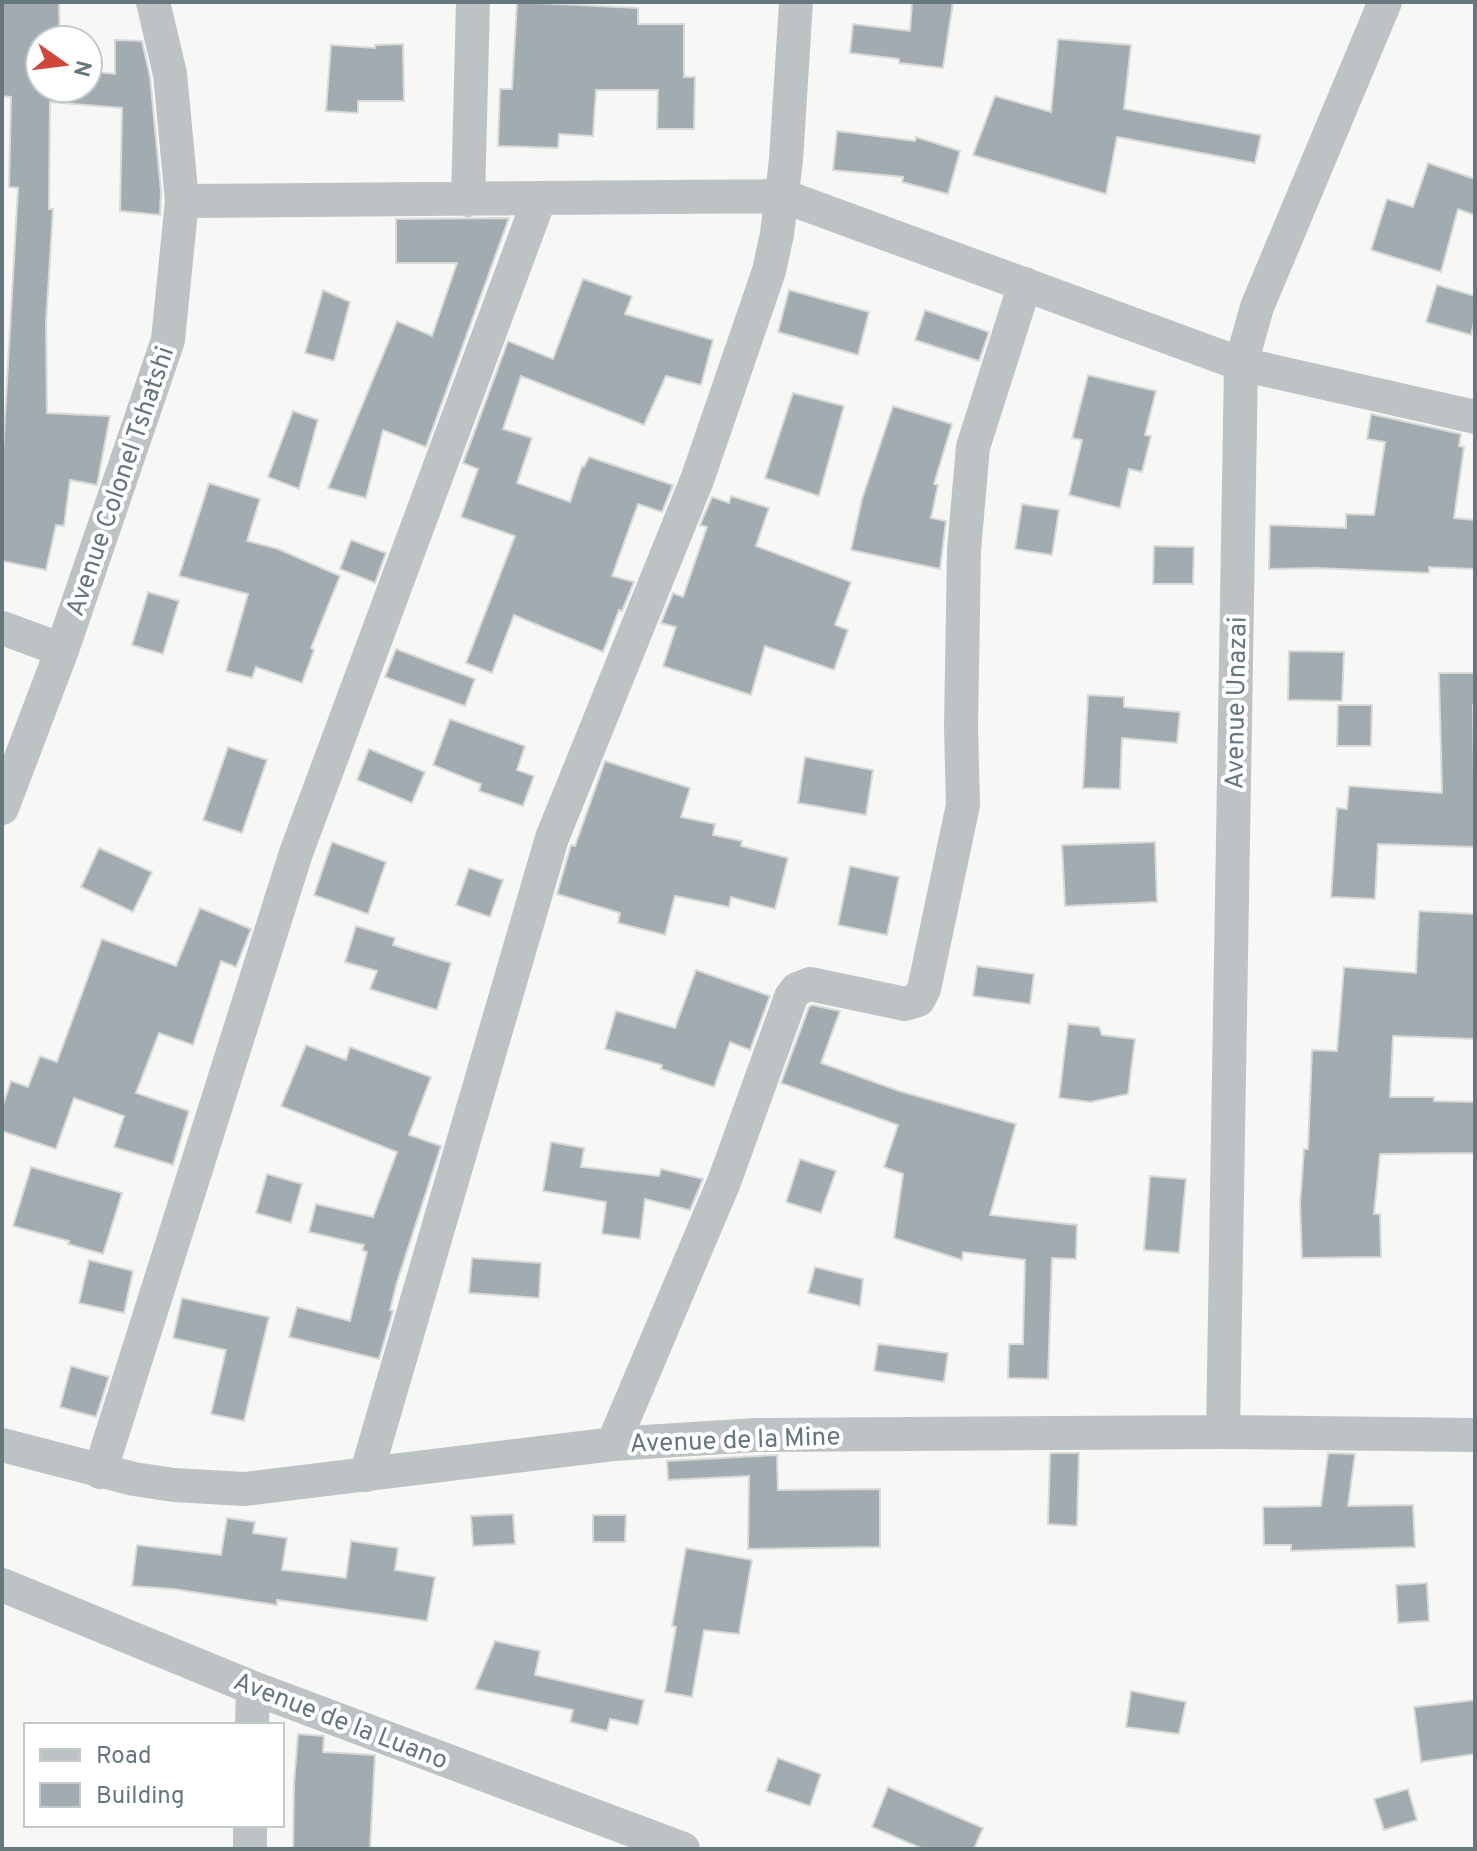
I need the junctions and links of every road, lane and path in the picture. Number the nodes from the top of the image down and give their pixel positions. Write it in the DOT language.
graph roads {
  1 [pos="153,2"];
  2 [pos="473,2"];
  3 [pos="796,2"];
  4 [pos="1385,2"];
  5 [pos="783,196"];
  6 [pos="468,200"];
  7 [pos="539,200"];
  8 [pos="182,201"];
  9 [pos="1025,284"];
  10 [pos="1241,364"];
  11 [pos="1475,417"];
  12 [pos="2,628"];
  13 [pos="62,650"];
  14 [pos="2,808"];
  15 [pos="1223,1432"];
  16 [pos="1475,1435"];
  17 [pos="613,1444"];
  18 [pos="2,1445"];
  19 [pos="100,1472"];
  20 [pos="366,1475"];
  21 [pos="2,1585"];
  22 [pos="253,1688"];
  23 [pos="252,1723"];
  24 [pos="250,1827"];
  25 [pos="633,1840"];
  26 [pos="250,1849"];
  27 [pos="683,1849"];
  1 -- 8 [label="street, Avenue Colonel Tshatshi"];
  2 -- 6 [label="street"];
  3 -- 5 [label="street"];
  4 -- 10 [label="street, Avenue Unazai"];
  5 -- 7 [label="street"];
  5 -- 9 [label="street"];
  5 -- 20 [label="street"];
  6 -- 7 [label="street"];
  6 -- 8 [label="street"];
  7 -- 19 [label="street"];
  8 -- 13 [label="street, Avenue Colonel Tshatshi"];
  9 -- 10 [label="street"];
  9 -- 17 [label="street"];
  10 -- 11 [label="street"];
  10 -- 15 [label="street, Avenue Unazai"];
  12 -- 13 [label="street"];
  13 -- 14 [label="street, Avenue Colonel Tshatshi"];
  15 -- 16 [label="street, Avenue de la Mine"];
  15 -- 17 [label="street, Avenue de la Mine"];
  17 -- 20 [label="street, Avenue de la Mine"];
  18 -- 19 [label="street, Avenue de la Mine"];
  19 -- 20 [label="street, Avenue de la Mine"];
  21 -- 22 [label="street, Avenue de la Luano"];
  22 -- 23 [label="street"];
  22 -- 25 [label="street, Avenue de la Luano"];
  24 -- 26 [label="street"];
  25 -- 27 [label="street, Avenue de la Luano"];
}
